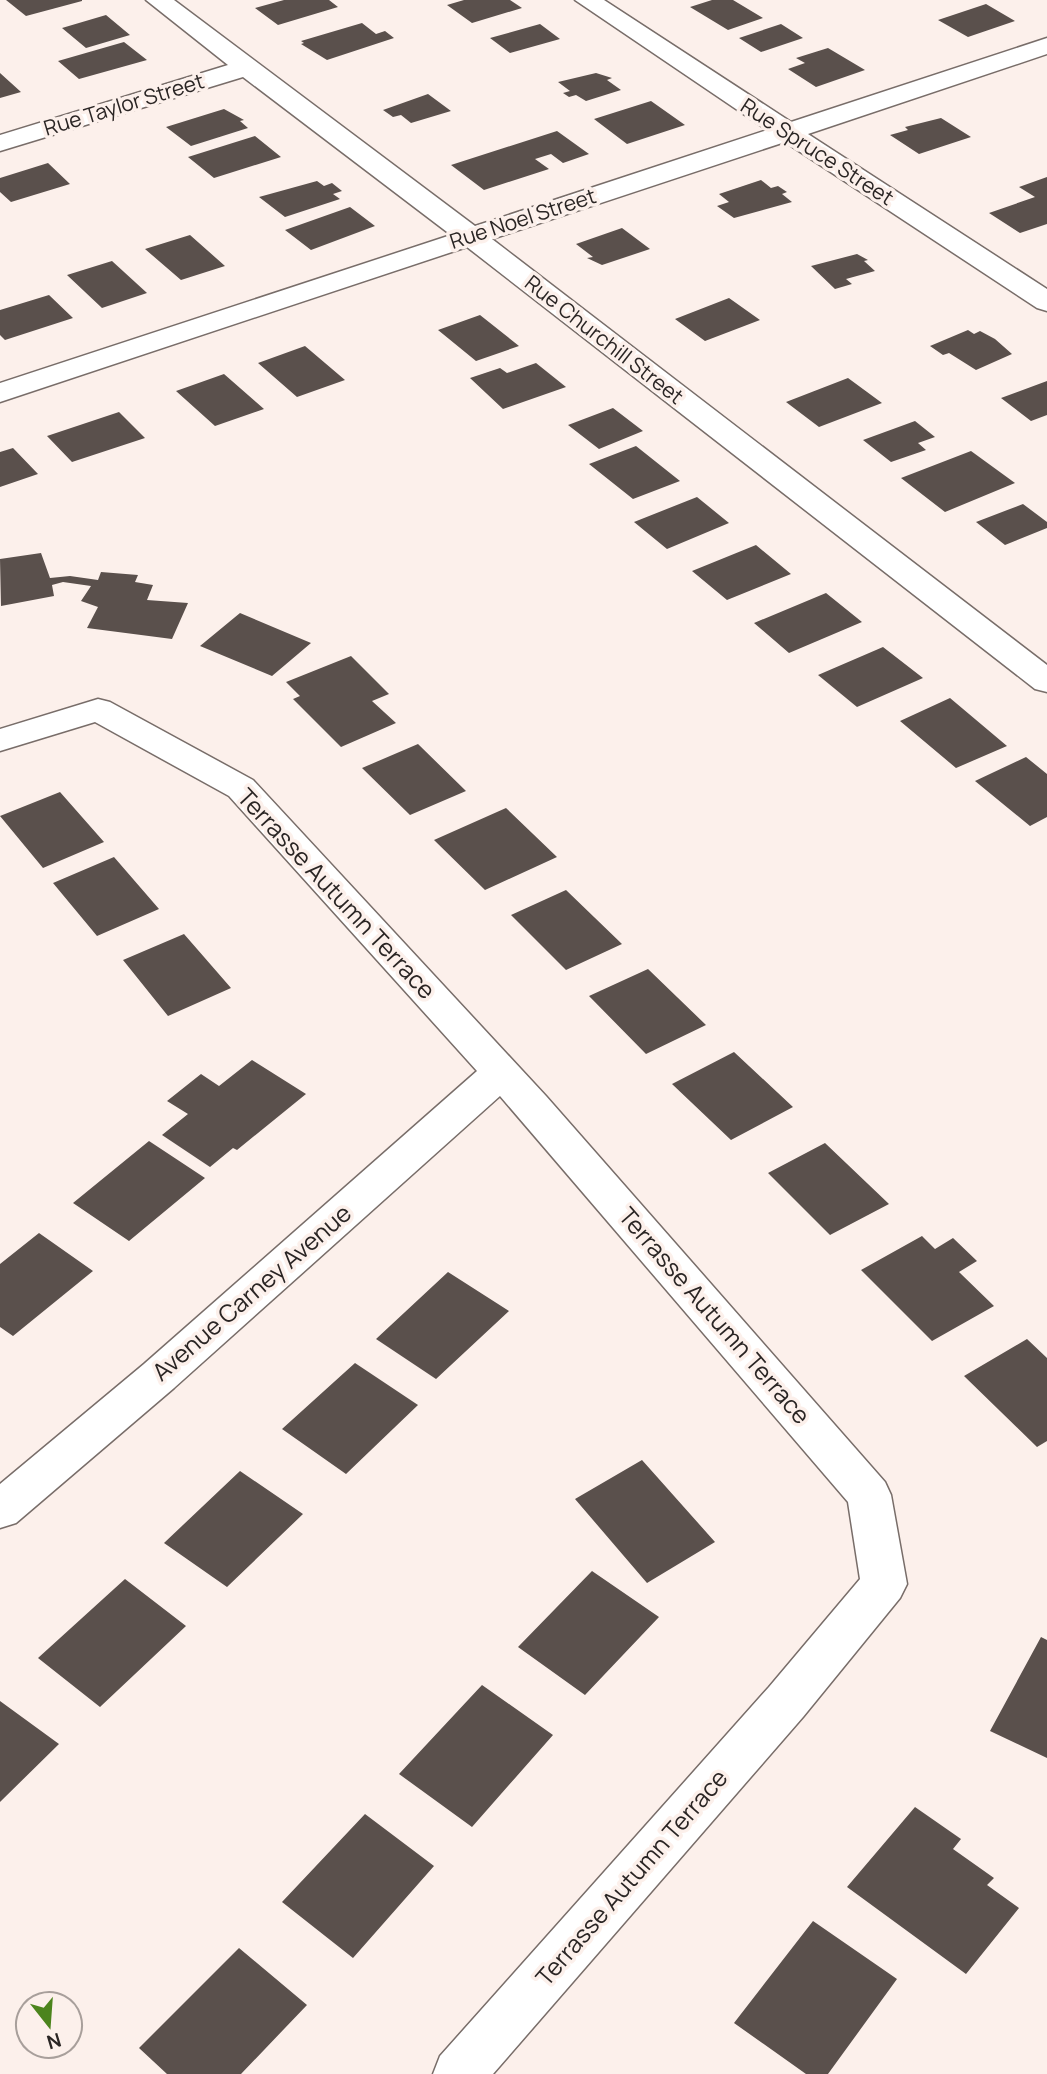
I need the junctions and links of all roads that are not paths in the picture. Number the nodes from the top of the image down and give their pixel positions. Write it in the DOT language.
graph roads {
  1 [pos="158,0"];
  2 [pos="587,0"];
  3 [pos="1047,46"];
  4 [pos="248,67"];
  5 [pos="787,132"];
  6 [pos="0,143"];
  7 [pos="470,236"];
  8 [pos="1047,302"];
  9 [pos="0,393"];
  10 [pos="1047,682"];
  11 [pos="0,740"];
  12 [pos="501,1072"];
  13 [pos="0,1510"];
  14 [pos="459,2074"];
  1 -- 4 [label="street, Rue Churchill Street"];
  2 -- 5 [label="street, Rue Spruce Street"];
  3 -- 5 [label="street, Rue Noel Street"];
  4 -- 6 [label="street, Rue Taylor Street"];
  4 -- 7 [label="street, Rue Churchill Street"];
  5 -- 7 [label="street, Rue Noel Street"];
  5 -- 8 [label="street, Rue Spruce Street"];
  7 -- 9 [label="street, Rue Noel Street"];
  7 -- 10 [label="street, Rue Churchill Street"];
  11 -- 12 [label="street, Terrasse Autumn Terrace"];
  12 -- 13 [label="street, Avenue Carney Avenue"];
  12 -- 14 [label="street, Terrasse Autumn Terrace"];
}
